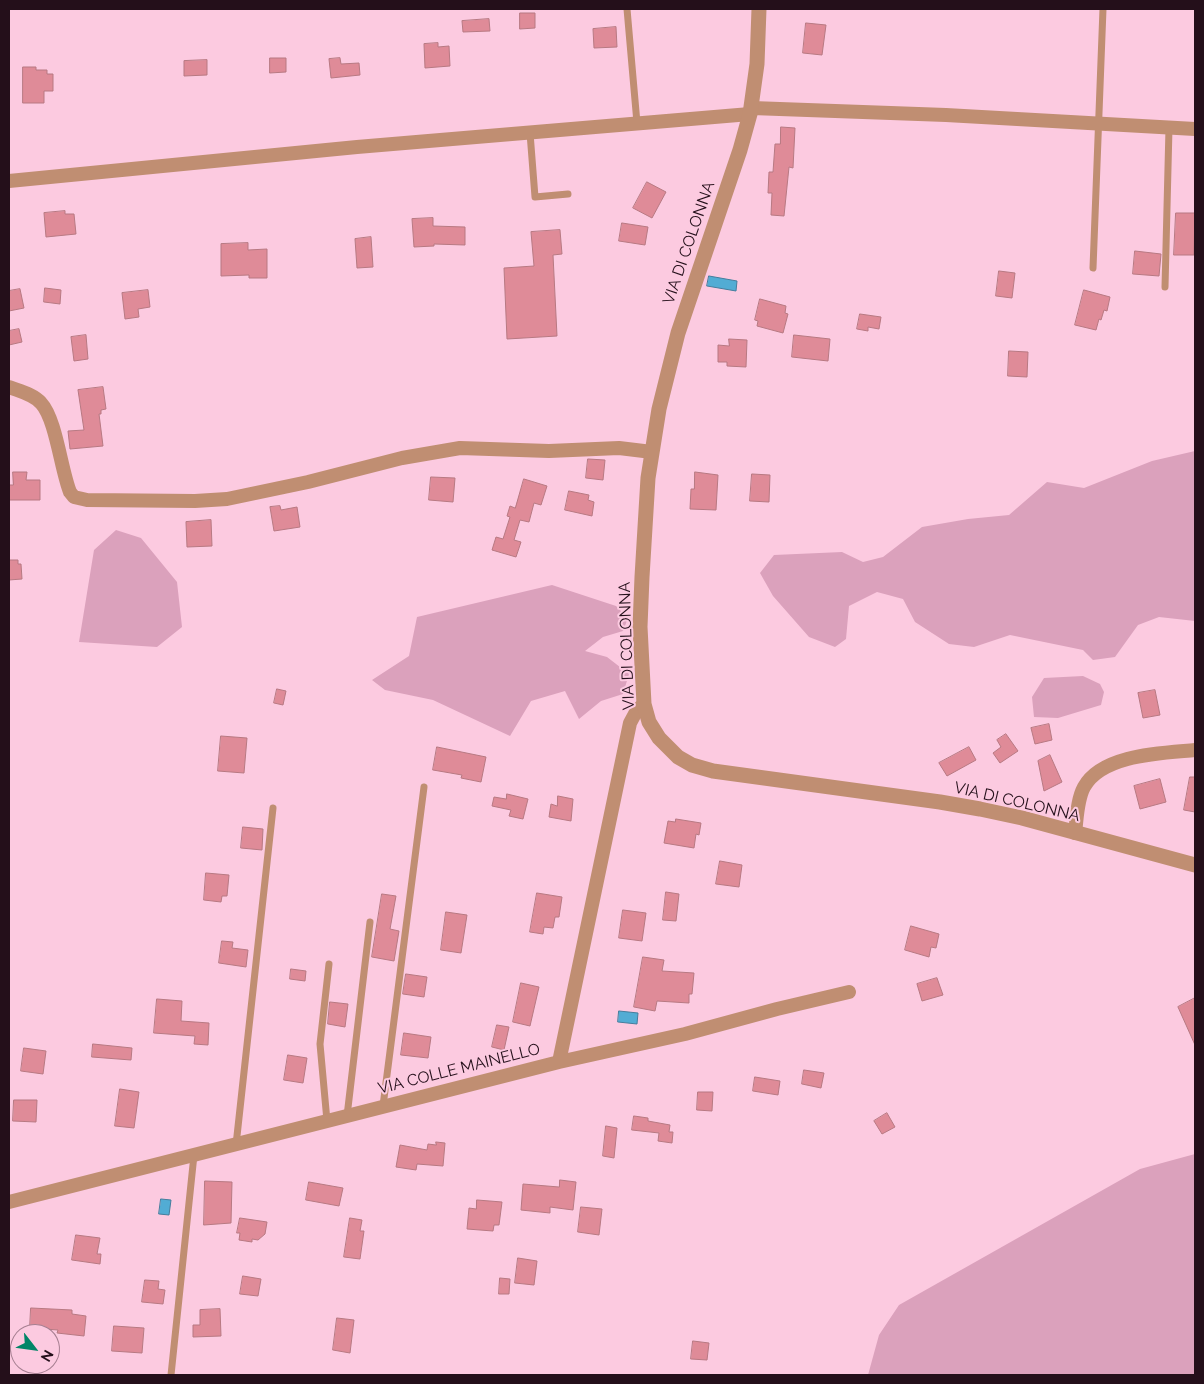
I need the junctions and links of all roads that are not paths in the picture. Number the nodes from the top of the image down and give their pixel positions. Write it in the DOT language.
graph roads {
  1 [pos="627,9"];
  2 [pos="758,9"];
  3 [pos="1104,9"];
  4 [pos="751,111"];
  5 [pos="637,123"];
  6 [pos="1098,123"];
  7 [pos="1169,128"];
  8 [pos="1195,129"];
  9 [pos="530,133"];
  10 [pos="9,181"];
  11 [pos="568,194"];
  12 [pos="1093,268"];
  13 [pos="1165,287"];
  14 [pos="9,388"];
  15 [pos="652,452"];
  16 [pos="644,704"];
  17 [pos="1195,750"];
  18 [pos="424,787"];
  19 [pos="273,808"];
  20 [pos="1075,832"];
  21 [pos="1195,865"];
  22 [pos="370,922"];
  23 [pos="329,964"];
  24 [pos="849,992"];
  25 [pos="559,1062"];
  26 [pos="383,1106"];
  27 [pos="347,1116"];
  28 [pos="326,1121"];
  29 [pos="236,1144"];
  30 [pos="194,1155"];
  31 [pos="9,1202"];
  32 [pos="171,1375"];
  1 -- 5 [label="lane"];
  2 -- 4 [label="street, VIA DI COLONNA"];
  3 -- 6 [label="lane"];
  4 -- 5 [label="street"];
  4 -- 6 [label="street"];
  4 -- 15 [label="street, VIA DI COLONNA"];
  5 -- 9 [label="street"];
  6 -- 7 [label="street"];
  6 -- 12 [label="lane"];
  7 -- 8 [label="street"];
  7 -- 13 [label="lane"];
  9 -- 10 [label="street"];
  9 -- 11 [label="lane"];
  14 -- 15 [label="street"];
  15 -- 16 [label="street, VIA DI COLONNA"];
  16 -- 20 [label="street, VIA DI COLONNA"];
  16 -- 25 [label="street, VIA COLLE MAINELLO"];
  17 -- 20 [label="street"];
  18 -- 26 [label="lane"];
  19 -- 29 [label="lane"];
  20 -- 21 [label="street, VIA DI COLONNA"];
  22 -- 27 [label="lane"];
  23 -- 28 [label="lane"];
  24 -- 25 [label="street"];
  25 -- 26 [label="street, VIA COLLE MAINELLO"];
  26 -- 27 [label="street, VIA COLLE MAINELLO"];
  27 -- 28 [label="street, VIA COLLE MAINELLO"];
  28 -- 29 [label="street, VIA COLLE MAINELLO"];
  29 -- 30 [label="street, VIA COLLE MAINELLO"];
  30 -- 31 [label="street, VIA COLLE MAINELLO"];
  30 -- 32 [label="lane"];
}
